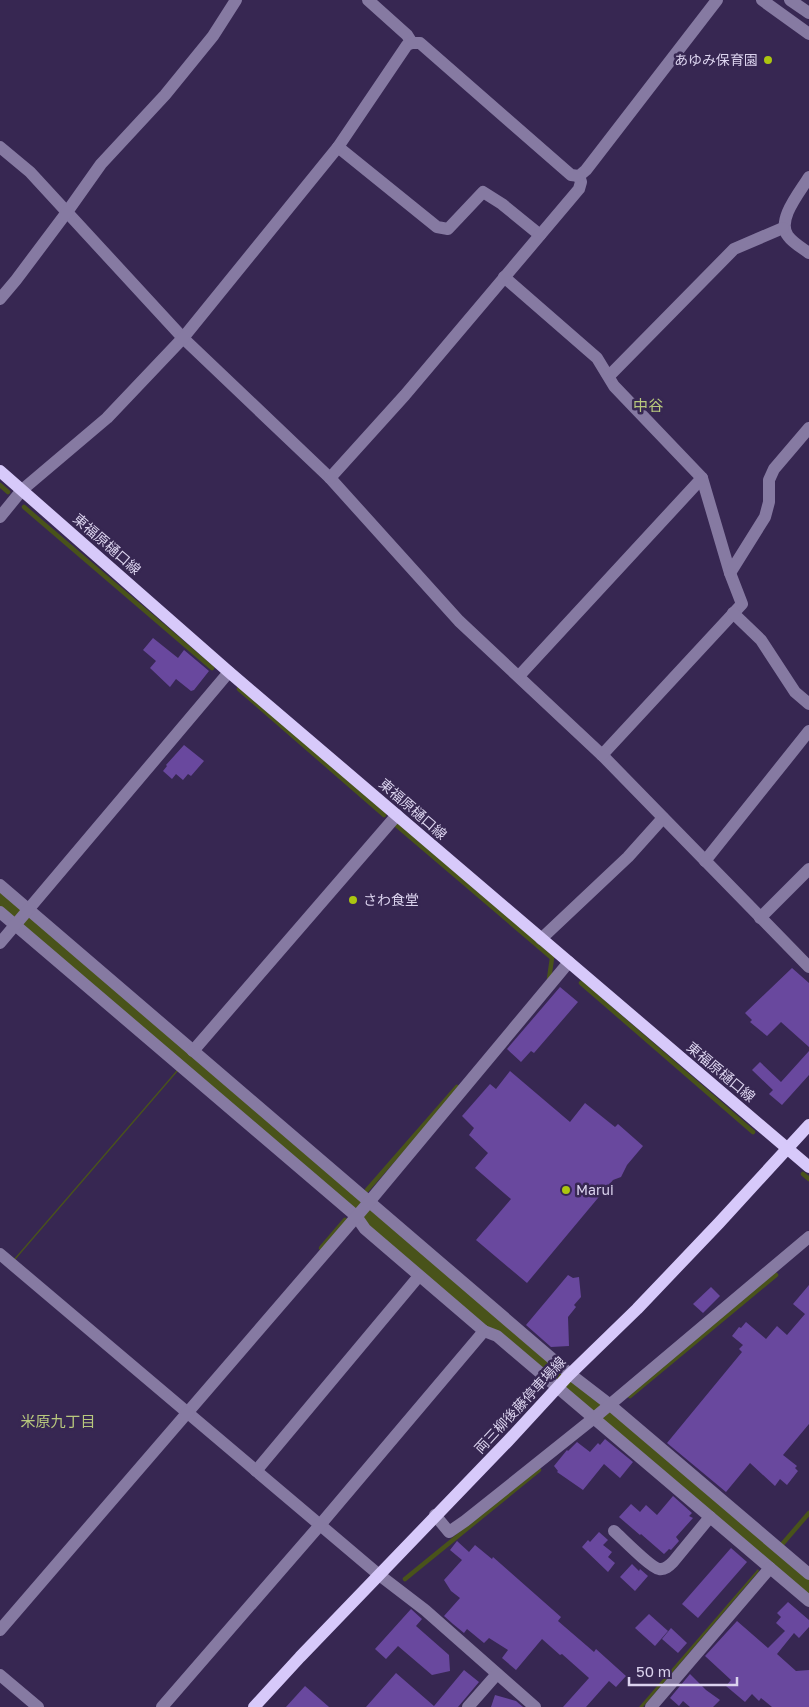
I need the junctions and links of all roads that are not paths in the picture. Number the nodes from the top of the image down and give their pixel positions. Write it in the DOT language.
graph roads {
  1 [pos="236,0"];
  2 [pos="368,0"];
  3 [pos="717,0"];
  4 [pos="762,0"];
  5 [pos="790,0"];
  6 [pos="809,13"];
  7 [pos="809,34"];
  8 [pos="412,43"];
  9 [pos="0,147"];
  10 [pos="338,147"];
  11 [pos="579,176"];
  12 [pos="809,177"];
  13 [pos="67,212"];
  14 [pos="784,228"];
  15 [pos="540,235"];
  16 [pos="809,253"];
  17 [pos="504,277"];
  18 [pos="0,299"];
  19 [pos="183,338"];
  20 [pos="609,376"];
  21 [pos="809,428"];
  22 [pos="0,471"];
  23 [pos="330,478"];
  24 [pos="702,478"];
  25 [pos="22,490"];
  26 [pos="0,517"];
  27 [pos="730,573"];
  28 [pos="734,613"];
  29 [pos="229,672"];
  30 [pos="519,676"];
  31 [pos="809,704"];
  32 [pos="809,730"];
  33 [pos="602,755"];
  34 [pos="397,815"];
  35 [pos="663,818"];
  36 [pos="705,861"];
  37 [pos="809,870"];
  38 [pos="0,885"];
  39 [pos="28,910"];
  40 [pos="0,912"];
  41 [pos="760,918"];
  42 [pos="16,924"];
  43 [pos="541,939"];
  44 [pos="0,944"];
  45 [pos="569,962"];
  46 [pos="809,966"];
  47 [pos="193,1051"];
  48 [pos="809,1125"];
  49 [pos="787,1148"];
  50 [pos="809,1167"];
  51 [pos="368,1202"];
  52 [pos="356,1216"];
  53 [pos="809,1237"];
  54 [pos="2,1261"];
  55 [pos="419,1276"];
  56 [pos="484,1331"];
  57 [pos="569,1375"];
  58 [pos="558,1387"];
  59 [pos="608,1405"];
  60 [pos="188,1413"];
  61 [pos="595,1417"];
  62 [pos="256,1472"];
  63 [pos="435,1515"];
  64 [pos="710,1517"];
  65 [pos="320,1525"];
  66 [pos="614,1531"];
  67 [pos="770,1568"];
  68 [pos="378,1574"];
  69 [pos="809,1574"];
  70 [pos="809,1601"];
  71 [pos="0,1630"];
  72 [pos="497,1674"];
  73 [pos="0,1675"];
  74 [pos="38,1707"];
  75 [pos="162,1707"];
  76 [pos="254,1707"];
  77 [pos="468,1707"];
  78 [pos="535,1707"];
  79 [pos="651,1707"];
  1 -- 13 [label="street"];
  2 -- 8 [label="street"];
  3 -- 11 [label="street"];
  4 -- 7 [label="street"];
  5 -- 6 [label="street"];
  8 -- 10 [label="street"];
  8 -- 11 [label="street"];
  9 -- 13 [label="street"];
  10 -- 15 [label="street"];
  10 -- 19 [label="street"];
  11 -- 15 [label="street"];
  12 -- 14 [label="street"];
  13 -- 18 [label="street"];
  13 -- 19 [label="street"];
  14 -- 16 [label="street"];
  14 -- 20 [label="street"];
  15 -- 17 [label="street"];
  17 -- 20 [label="street"];
  17 -- 23 [label="street"];
  19 -- 23 [label="street"];
  19 -- 25 [label="street"];
  20 -- 24 [label="street"];
  21 -- 27 [label="street"];
  22 -- 25 [label="main road, 東福原樋口線"];
  23 -- 30 [label="street"];
  24 -- 27 [label="street"];
  24 -- 30 [label="street"];
  25 -- 26 [label="street"];
  25 -- 29 [label="main road, 東福原樋口線"];
  27 -- 28 [label="street"];
  28 -- 31 [label="street"];
  28 -- 33 [label="street"];
  29 -- 34 [label="main road, 東福原樋口線"];
  29 -- 39 [label="street"];
  30 -- 33 [label="street"];
  32 -- 36 [label="street"];
  33 -- 35 [label="street"];
  34 -- 43 [label="main road, 東福原樋口線"];
  34 -- 47 [label="street"];
  35 -- 36 [label="street"];
  35 -- 43 [label="street"];
  36 -- 41 [label="street"];
  37 -- 41 [label="street"];
  38 -- 39 [label="street"];
  39 -- 42 [label="street"];
  39 -- 47 [label="street"];
  40 -- 42 [label="street"];
  41 -- 46 [label="street"];
  42 -- 44 [label="street"];
  42 -- 52 [label="street"];
  43 -- 45 [label="main road, 東福原樋口線"];
  45 -- 49 [label="main road, 東福原樋口線"];
  45 -- 51 [label="street"];
  47 -- 51 [label="street"];
  48 -- 49 [label="main road, 両三柳後藤停車場線"];
  49 -- 50 [label="main road, 東福原樋口線"];
  49 -- 57 [label="main road, 両三柳後藤停車場線"];
  51 -- 52 [label="street"];
  51 -- 57 [label="street"];
  52 -- 55 [label="street"];
  52 -- 60 [label="street"];
  53 -- 59 [label="street"];
  54 -- 60 [label="street"];
  55 -- 56 [label="street"];
  55 -- 62 [label="street"];
  56 -- 58 [label="street"];
  56 -- 65 [label="street"];
  57 -- 58 [label="main road, 両三柳後藤停車場線"];
  57 -- 59 [label="street"];
  58 -- 61 [label="street"];
  58 -- 63 [label="main road, 両三柳後藤停車場線"];
  59 -- 61 [label="street"];
  59 -- 69 [label="street"];
  60 -- 62 [label="street"];
  60 -- 71 [label="street"];
  61 -- 63 [label="street"];
  61 -- 64 [label="street"];
  62 -- 65 [label="street"];
  63 -- 68 [label="main road, 両三柳後藤停車場線"];
  64 -- 66 [label="street"];
  64 -- 67 [label="street"];
  65 -- 68 [label="street"];
  65 -- 75 [label="street"];
  67 -- 70 [label="street"];
  67 -- 79 [label="street"];
  68 -- 72 [label="street"];
  68 -- 76 [label="main road, 両三柳後藤停車場線"];
  72 -- 77 [label="street"];
  72 -- 78 [label="street"];
  73 -- 74 [label="street"];
}
